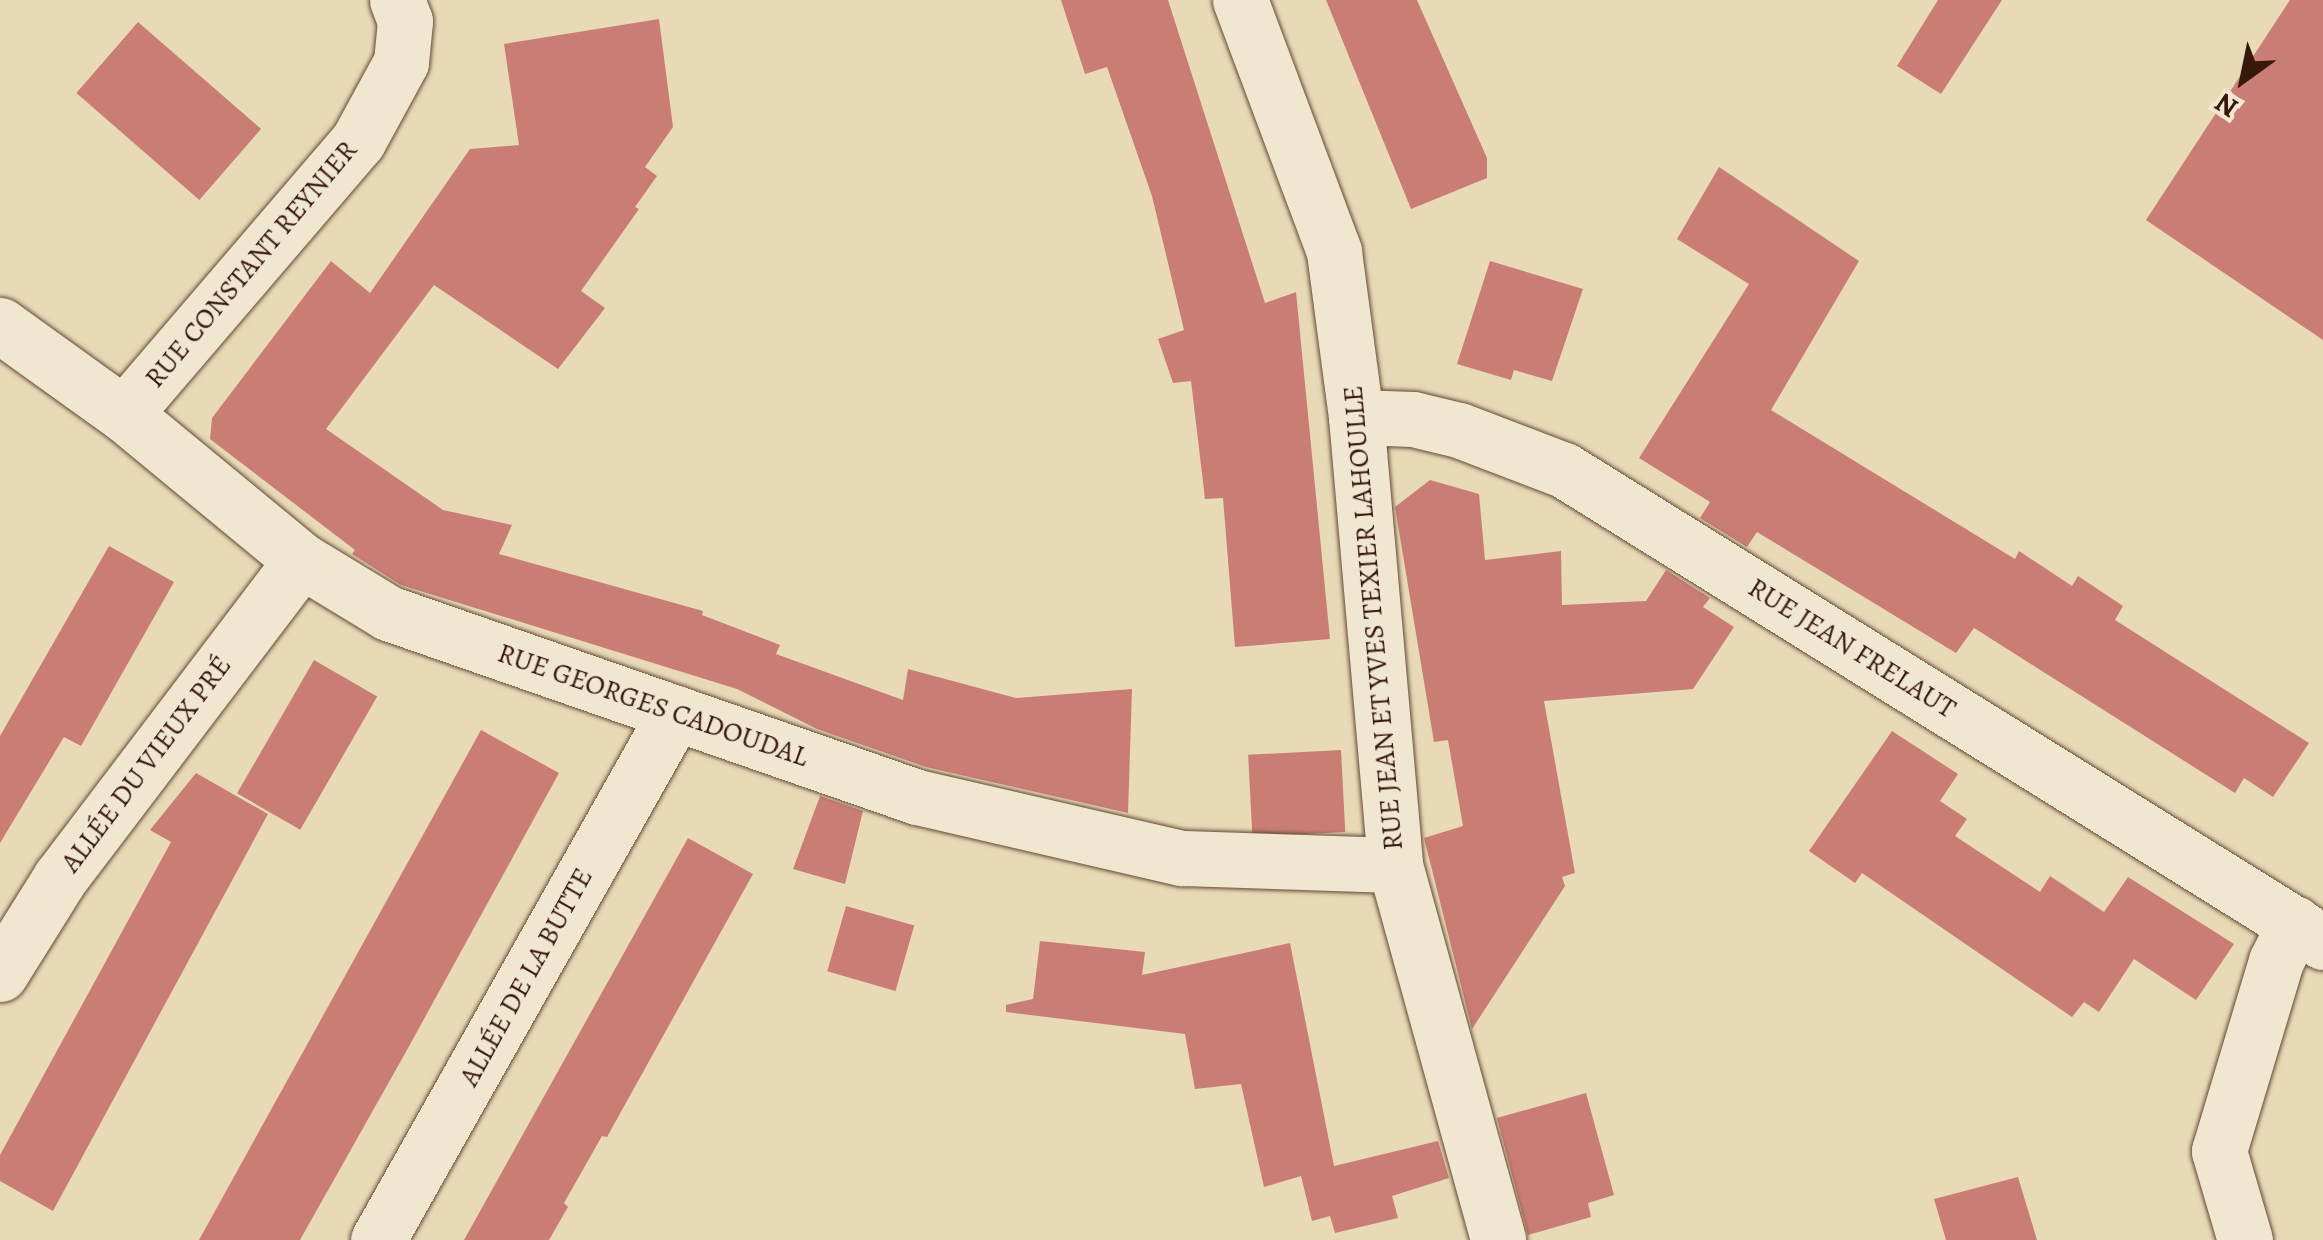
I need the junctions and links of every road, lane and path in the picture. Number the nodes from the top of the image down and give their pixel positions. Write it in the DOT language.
graph roads {
  1 [pos="397,0"];
  2 [pos="1240,0"];
  3 [pos="0,325"];
  4 [pos="124,414"];
  5 [pos="1356,417"];
  6 [pos="301,560"];
  7 [pos="675,713"];
  8 [pos="1395,865"];
  9 [pos="2309,933"];
  10 [pos="0,974"];
  11 [pos="378,1240"];
  12 [pos="1498,1240"];
  13 [pos="2245,1240"];
  1 -- 4 [label="street, RUE CONSTANT REYNIER"];
  2 -- 5 [label="street, RUE JEAN ET YVES TEXIER LAHOULLE"];
  3 -- 4 [label="street, RUE GEORGES CADOUDAL"];
  4 -- 6 [label="street, RUE GEORGES CADOUDAL"];
  5 -- 8 [label="street, RUE JEAN ET YVES TEXIER LAHOULLE"];
  5 -- 9 [label="street, RUE JEAN FRELAUT"];
  6 -- 7 [label="street, RUE GEORGES CADOUDAL"];
  6 -- 10 [label="street, ALLÉE DU VIEUX PRÉ"];
  7 -- 8 [label="street, RUE GEORGES CADOUDAL"];
  7 -- 11 [label="street, ALLÉE DE LA BUTTE"];
  8 -- 12 [label="street, RUE JEAN ET YVES TEXIER LAHOULLE"];
  9 -- 13 [label="street"];
}
